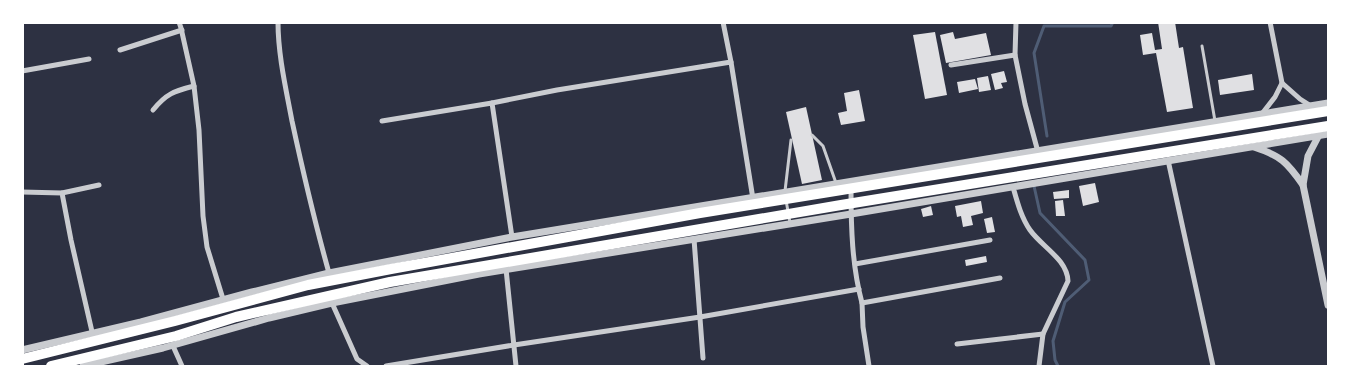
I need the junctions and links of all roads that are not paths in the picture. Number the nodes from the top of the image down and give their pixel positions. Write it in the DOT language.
graph roads {
  1 [pos="179,22"];
  2 [pos="278,22"];
  3 [pos="724,22"];
  4 [pos="1016,22"];
  5 [pos="1270,22"];
  6 [pos="182,30"];
  7 [pos="1202,46"];
  8 [pos="120,50"];
  9 [pos="1015,55"];
  10 [pos="89,59"];
  11 [pos="731,62"];
  12 [pos="951,65"];
  13 [pos="22,71"];
  14 [pos="1282,83"];
  15 [pos="194,86"];
  16 [pos="492,103"];
  17 [pos="1328,103"];
  18 [pos="1312,106"];
  19 [pos="153,110"];
  20 [pos="1328,112"];
  21 [pos="1260,115"];
  22 [pos="382,121"];
  23 [pos="1215,122"];
  24 [pos="1328,126"];
  25 [pos="1328,134"];
  26 [pos="812,135"];
  27 [pos="1319,135"];
  28 [pos="791,140"];
  29 [pos="1254,146"];
  30 [pos="1038,152"];
  31 [pos="1168,160"];
  32 [pos="99,185"];
  33 [pos="1304,185"];
  34 [pos="850,186"];
  35 [pos="1013,187"];
  36 [pos="838,188"];
  37 [pos="22,192"];
  38 [pos="62,193"];
  39 [pos="785,196"];
  40 [pos="754,201"];
  41 [pos="846,209"];
  42 [pos="789,219"];
  43 [pos="512,238"];
  44 [pos="694,239"];
  45 [pos="990,240"];
  46 [pos="855,264"];
  47 [pos="506,269"];
  48 [pos="329,273"];
  49 [pos="1000,278"];
  50 [pos="859,289"];
  51 [pos="223,299"];
  52 [pos="332,303"];
  53 [pos="862,303"];
  54 [pos="1328,305"];
  55 [pos="700,316"];
  56 [pos="1043,334"];
  57 [pos="93,337"];
  58 [pos="957,344"];
  59 [pos="514,345"];
  60 [pos="172,346"];
  61 [pos="67,348"];
  62 [pos="22,350"];
  63 [pos="703,358"];
  64 [pos="22,359"];
  65 [pos="71,362"];
  66 [pos="97,362"];
  67 [pos="51,366"];
  68 [pos="83,366"];
  69 [pos="182,366"];
  70 [pos="363,366"];
  71 [pos="387,366"];
  72 [pos="516,366"];
  73 [pos="869,366"];
  74 [pos="1039,366"];
  75 [pos="1213,366"];
  1 -- 6 [label="street"];
  2 -- 48 [label="street"];
  3 -- 11 [label="street"];
  4 -- 9 [label="street"];
  5 -- 14 [label="street"];
  6 -- 8 [label="street"];
  6 -- 15 [label="street"];
  7 -- 23 [label="lane"];
  9 -- 12 [label="street"];
  9 -- 30 [label="street"];
  10 -- 13 [label="street"];
  11 -- 16 [label="street"];
  11 -- 40 [label="street"];
  14 -- 18 [label="street"];
  14 -- 21 [label="street"];
  15 -- 19 [label="street"];
  15 -- 51 [label="street"];
  16 -- 22 [label="street"];
  16 -- 43 [label="street"];
  17 -- 18 [label="street"];
  18 -- 21 [label="street"];
  20 -- 34 [label="highway"];
  21 -- 23 [label="street"];
  23 -- 30 [label="street"];
  24 -- 41 [label="highway"];
  25 -- 27 [label="street"];
  26 -- 36 [label="lane"];
  27 -- 29 [label="street"];
  27 -- 33 [label="street"];
  28 -- 39 [label="lane"];
  29 -- 31 [label="street"];
  29 -- 33 [label="street"];
  30 -- 34 [label="street"];
  31 -- 35 [label="street"];
  31 -- 75 [label="street"];
  32 -- 38 [label="street"];
  33 -- 54 [label="street"];
  34 -- 36 [label="highway"];
  34 -- 41 [label="street"];
  35 -- 41 [label="street"];
  35 -- 56 [label="street"];
  36 -- 39 [label="highway"];
  36 -- 41 [label="lane"];
  37 -- 38 [label="street"];
  38 -- 57 [label="street"];
  39 -- 40 [label="highway"];
  39 -- 42 [label="lane"];
  40 -- 43 [label="street"];
  40 -- 57 [label="highway"];
  41 -- 42 [label="highway"];
  41 -- 46 [label="street"];
  42 -- 44 [label="street"];
  42 -- 66 [label="highway"];
  43 -- 48 [label="street"];
  44 -- 47 [label="street"];
  44 -- 55 [label="street"];
  45 -- 46 [label="street"];
  46 -- 50 [label="street"];
  47 -- 52 [label="street"];
  47 -- 59 [label="street"];
  48 -- 51 [label="street"];
  49 -- 53 [label="street"];
  50 -- 53 [label="street"];
  50 -- 55 [label="street"];
  51 -- 57 [label="street"];
  52 -- 60 [label="street"];
  52 -- 70 [label="street"];
  53 -- 73 [label="street"];
  55 -- 59 [label="street"];
  55 -- 63 [label="street"];
  56 -- 58 [label="street"];
  56 -- 74 [label="street"];
  57 -- 61 [label="highway"];
  57 -- 62 [label="street"];
  59 -- 71 [label="street"];
  59 -- 72 [label="street"];
  60 -- 66 [label="street"];
  60 -- 69 [label="street"];
  61 -- 64 [label="highway"];
  61 -- 65 [label="highway"];
  65 -- 66 [label="highway"];
  65 -- 67 [label="highway"];
  66 -- 68 [label="street"];
}
